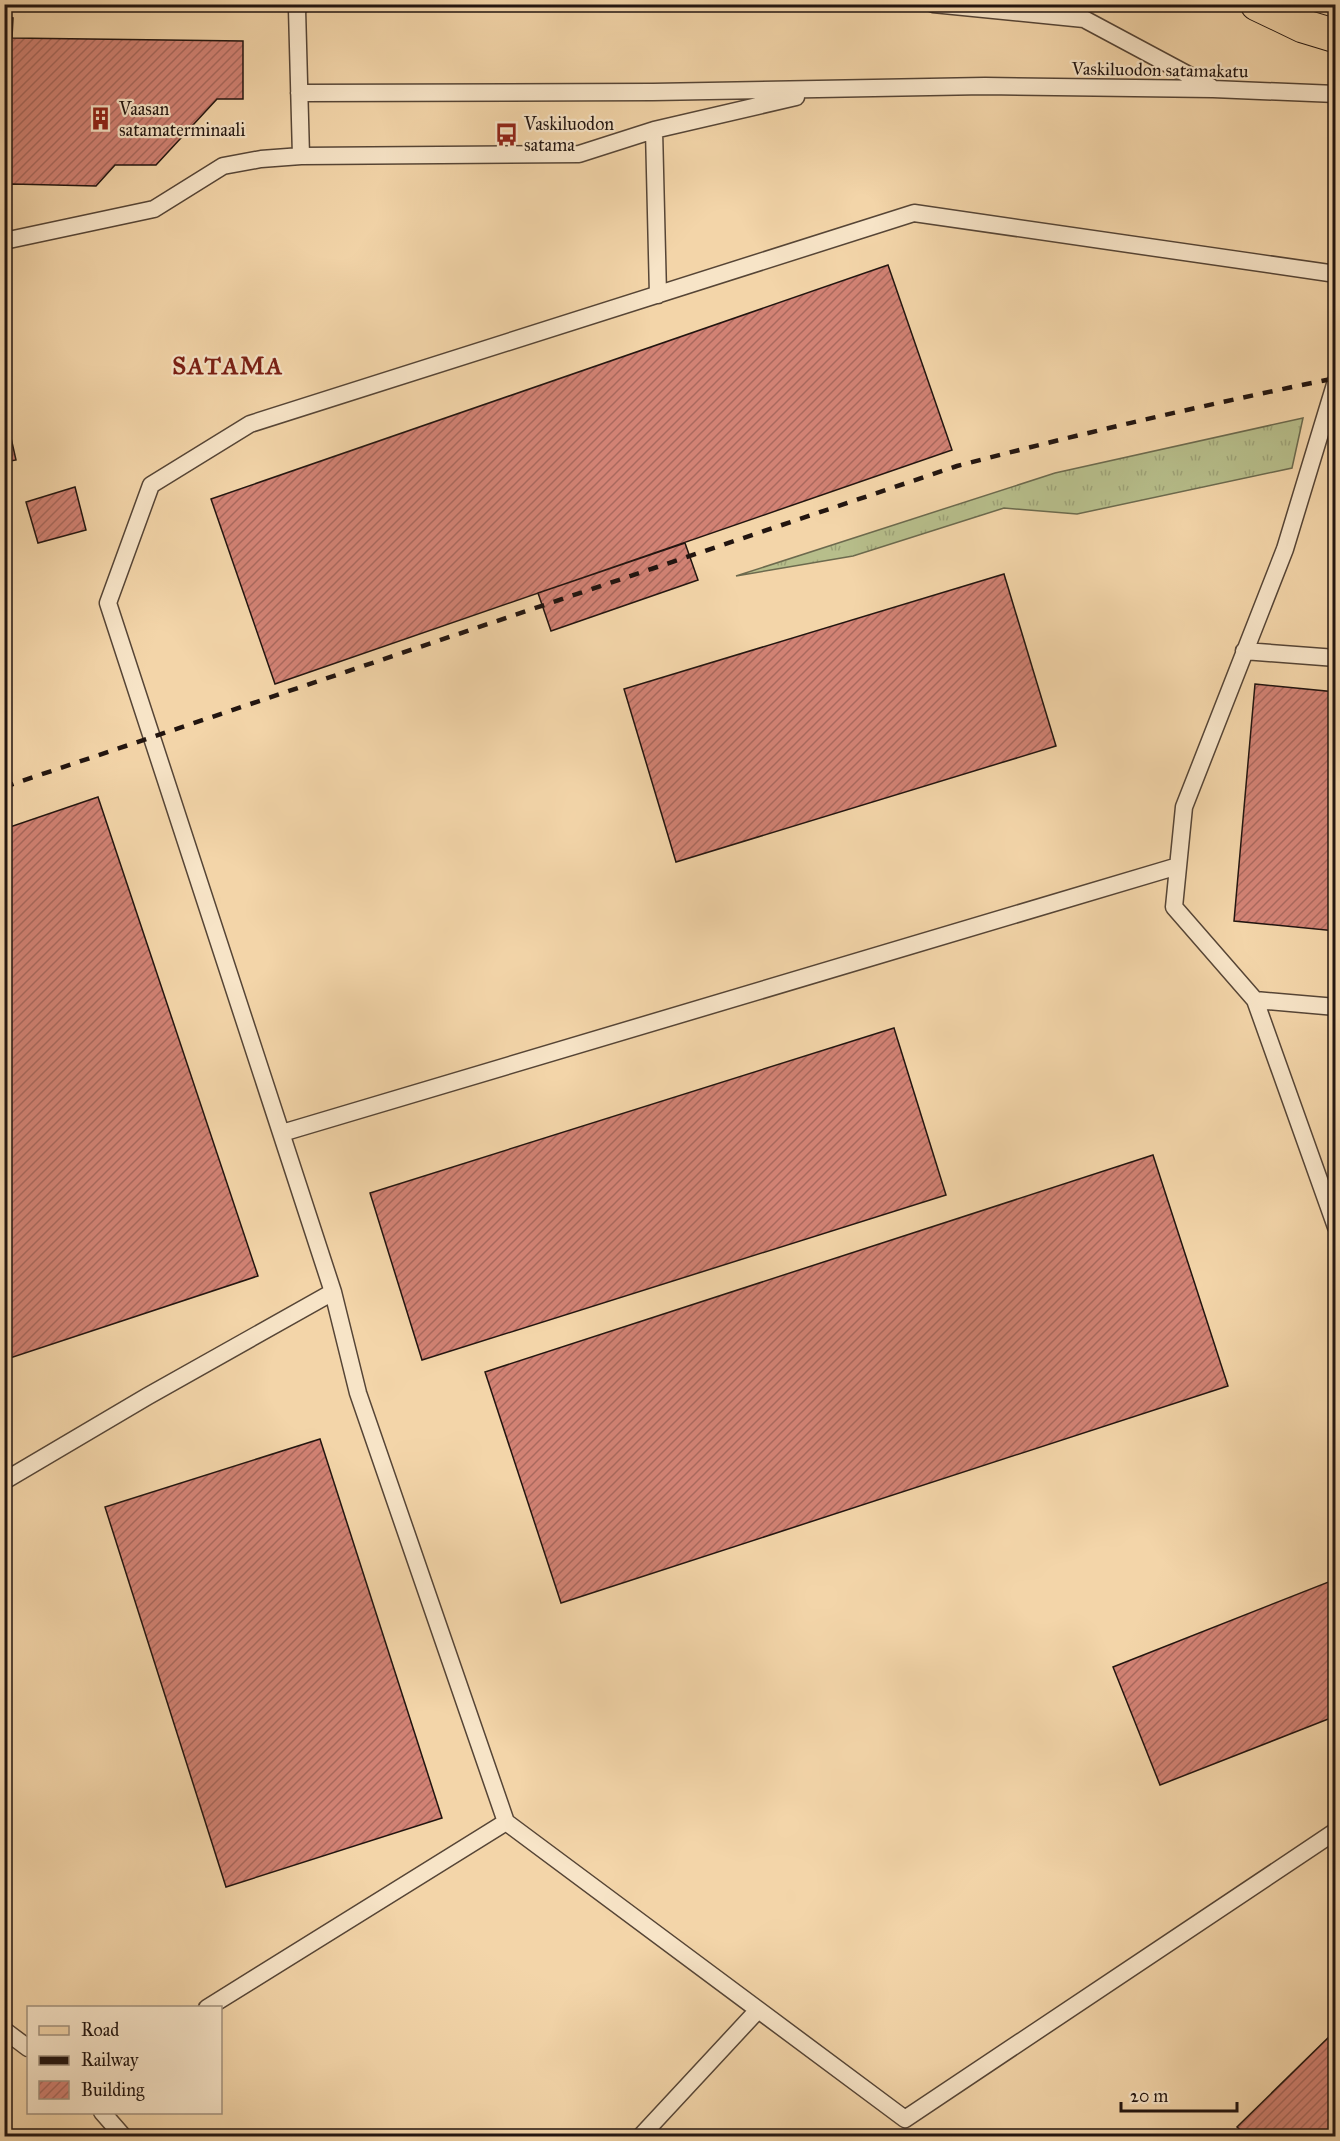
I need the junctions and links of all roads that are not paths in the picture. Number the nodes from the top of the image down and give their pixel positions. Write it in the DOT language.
graph roads {
  1 [pos="302,4"];
  2 [pos="933,4"];
  3 [pos="1257,4"];
  4 [pos="1335,36"];
  5 [pos="1213,88"];
  6 [pos="829,89"];
  7 [pos="299,93"];
  8 [pos="1335,94"];
  9 [pos="654,130"];
  10 [pos="301,156"];
  11 [pos="4,241"];
  12 [pos="1335,274"];
  13 [pos="658,295"];
  14 [pos="1335,381"];
  15 [pos="1244,651"];
  16 [pos="1335,658"];
  17 [pos="1179,866"];
  18 [pos="1255,1000"];
  19 [pos="1335,1007"];
  20 [pos="282,1133"];
  21 [pos="1335,1227"];
  22 [pos="333,1292"];
  23 [pos="4,1481"];
  24 [pos="506,1822"];
  25 [pos="1335,1830"];
  26 [pos="209,2006"];
  27 [pos="758,2010"];
  28 [pos="4,2030"];
  29 [pos="27,2047"];
  30 [pos="104,2114"];
  31 [pos="123,2136"];
  32 [pos="641,2136"];
  1 -- 7 [label="lane"];
  2 -- 5 [label="lane"];
  3 -- 4 [label="main road"];
  5 -- 6 [label="lane, Vaskiluodon satamakatu"];
  5 -- 8 [label="lane, Vaskiluodon satamakatu"];
  6 -- 7 [label="lane"];
  6 -- 9 [label="lane"];
  7 -- 10 [label="lane"];
  9 -- 10 [label="lane"];
  9 -- 13 [label="lane"];
  10 -- 11 [label="lane"];
  12 -- 13 [label="lane"];
  13 -- 20 [label="lane"];
  14 -- 15 [label="lane"];
  15 -- 16 [label="lane"];
  15 -- 17 [label="lane"];
  17 -- 18 [label="lane"];
  17 -- 20 [label="lane"];
  18 -- 19 [label="lane"];
  18 -- 21 [label="lane"];
  20 -- 22 [label="lane"];
  22 -- 23 [label="lane"];
  22 -- 24 [label="lane"];
  24 -- 26 [label="lane"];
  24 -- 27 [label="lane"];
  25 -- 27 [label="lane"];
  27 -- 32 [label="lane"];
  28 -- 29 [label="lane"];
  30 -- 31 [label="lane"];
}
